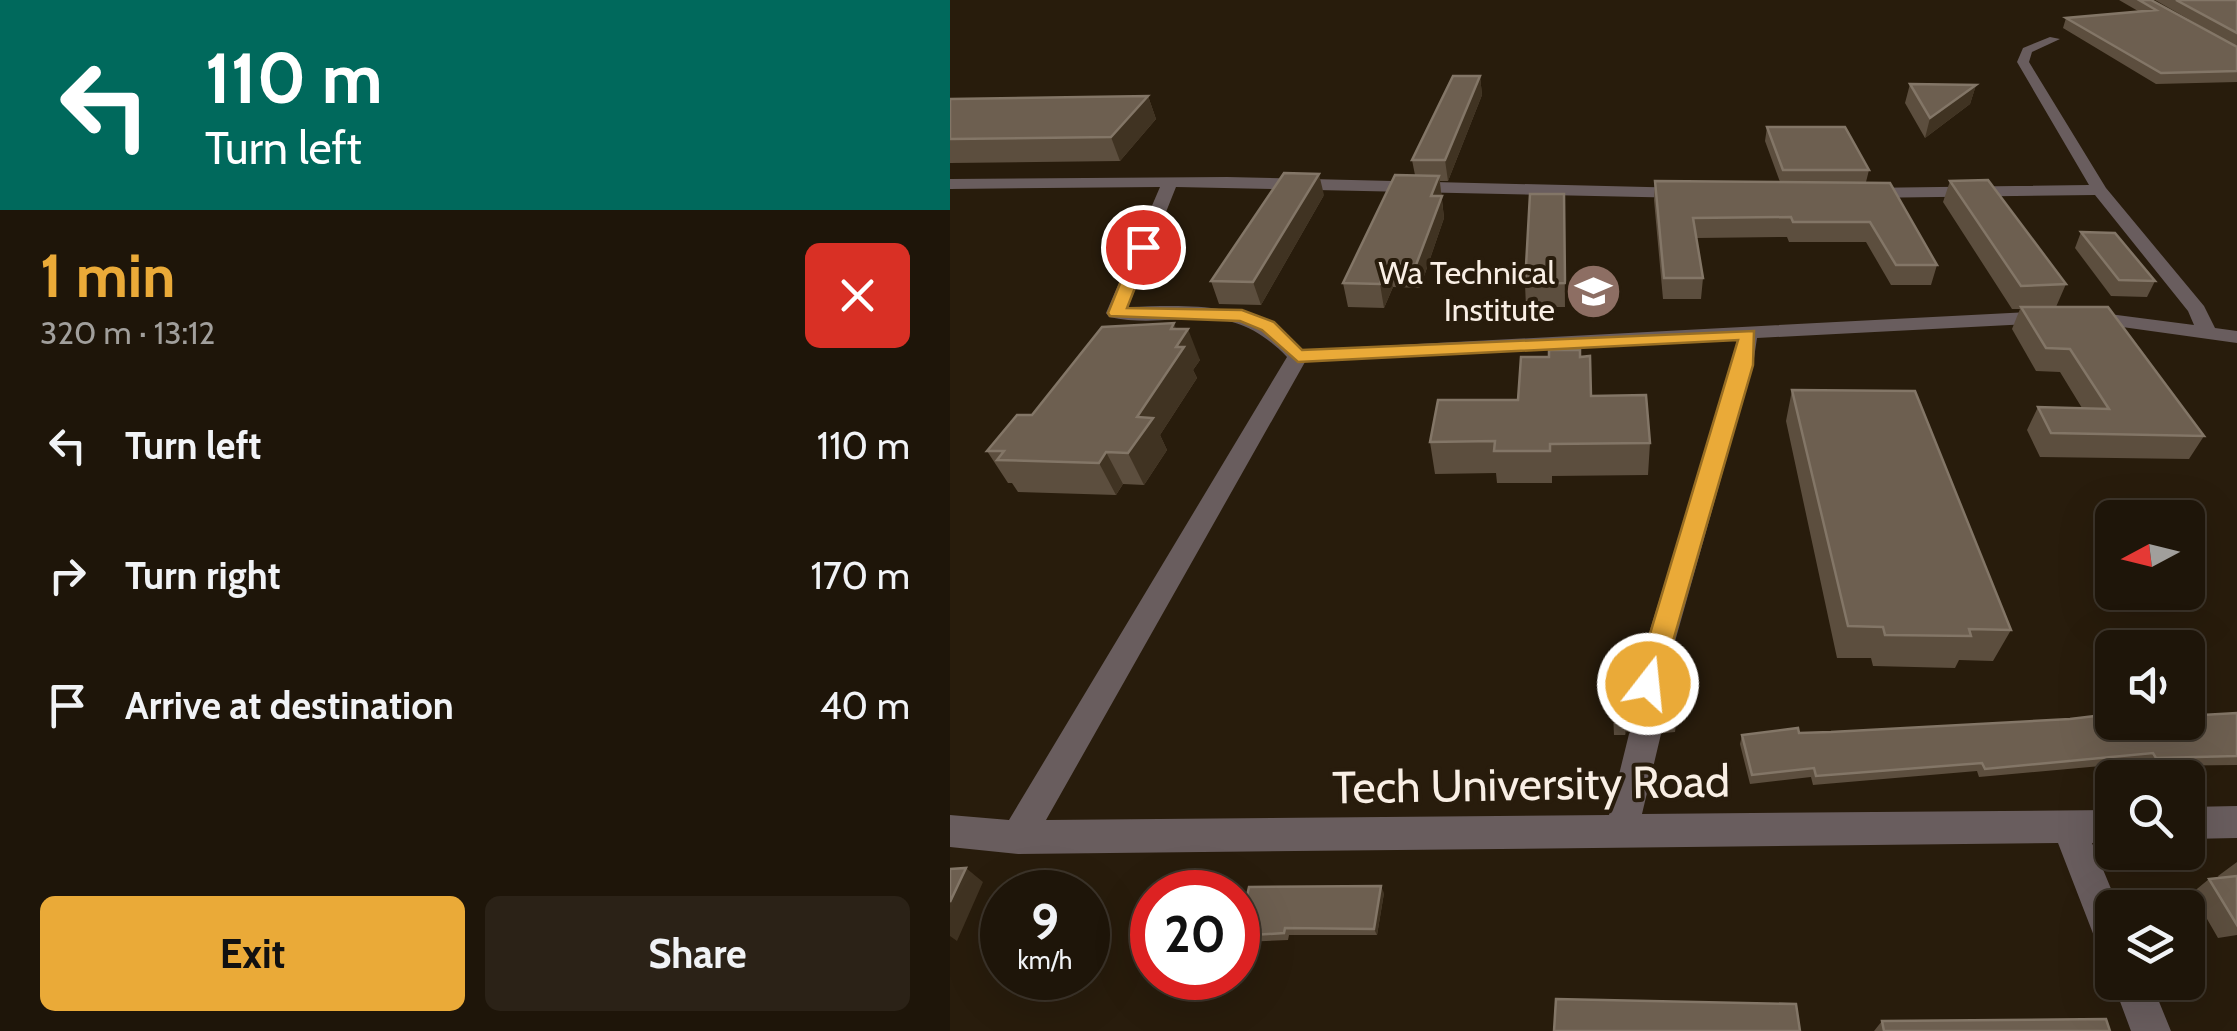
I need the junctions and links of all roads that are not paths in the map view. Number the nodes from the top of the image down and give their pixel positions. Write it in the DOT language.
graph roads {
  1 [pos="2054,39"];
  2 [pos="1170,182"];
  3 [pos="950,184"];
  4 [pos="2099,190"];
  5 [pos="1700,194"];
  6 [pos="1850,194"];
  7 [pos="2207,332"];
  8 [pos="1748,334"];
  9 [pos="2237,338"];
  10 [pos="1298,356"];
  11 [pos="1648,684"];
  12 [pos="1646,734"];
  13 [pos="2237,822"];
  14 [pos="2205,823"];
  15 [pos="2095,827"];
  16 [pos="2069,828"];
  17 [pos="1622,830"];
  18 [pos="950,831"];
  19 [pos="1018,838"];
  20 [pos="2095,893"];
  21 [pos="2138,1000"];
  22 [pos="2151,1031"];
  1 -- 4 [label="street"];
  2 -- 3 [label="street"];
  2 -- 5 [label="street"];
  2 -- 10 [label="street"];
  4 -- 6 [label="street"];
  4 -- 7 [label="street"];
  7 -- 8 [label="street"];
  7 -- 9 [label="street"];
  8 -- 10 [label="street"];
  8 -- 11 [label="street"];
  10 -- 19 [label="street"];
  12 -- 17 [label="street"];
  13 -- 14 [label="street"];
  15 -- 16 [label="street, Tech University Road"];
  16 -- 17 [label="street, Tech University Road"];
  16 -- 20 [label="street"];
  17 -- 19 [label="street, Tech University Road"];
  18 -- 19 [label="street, Tech University Road"];
  21 -- 22 [label="street"];
}
